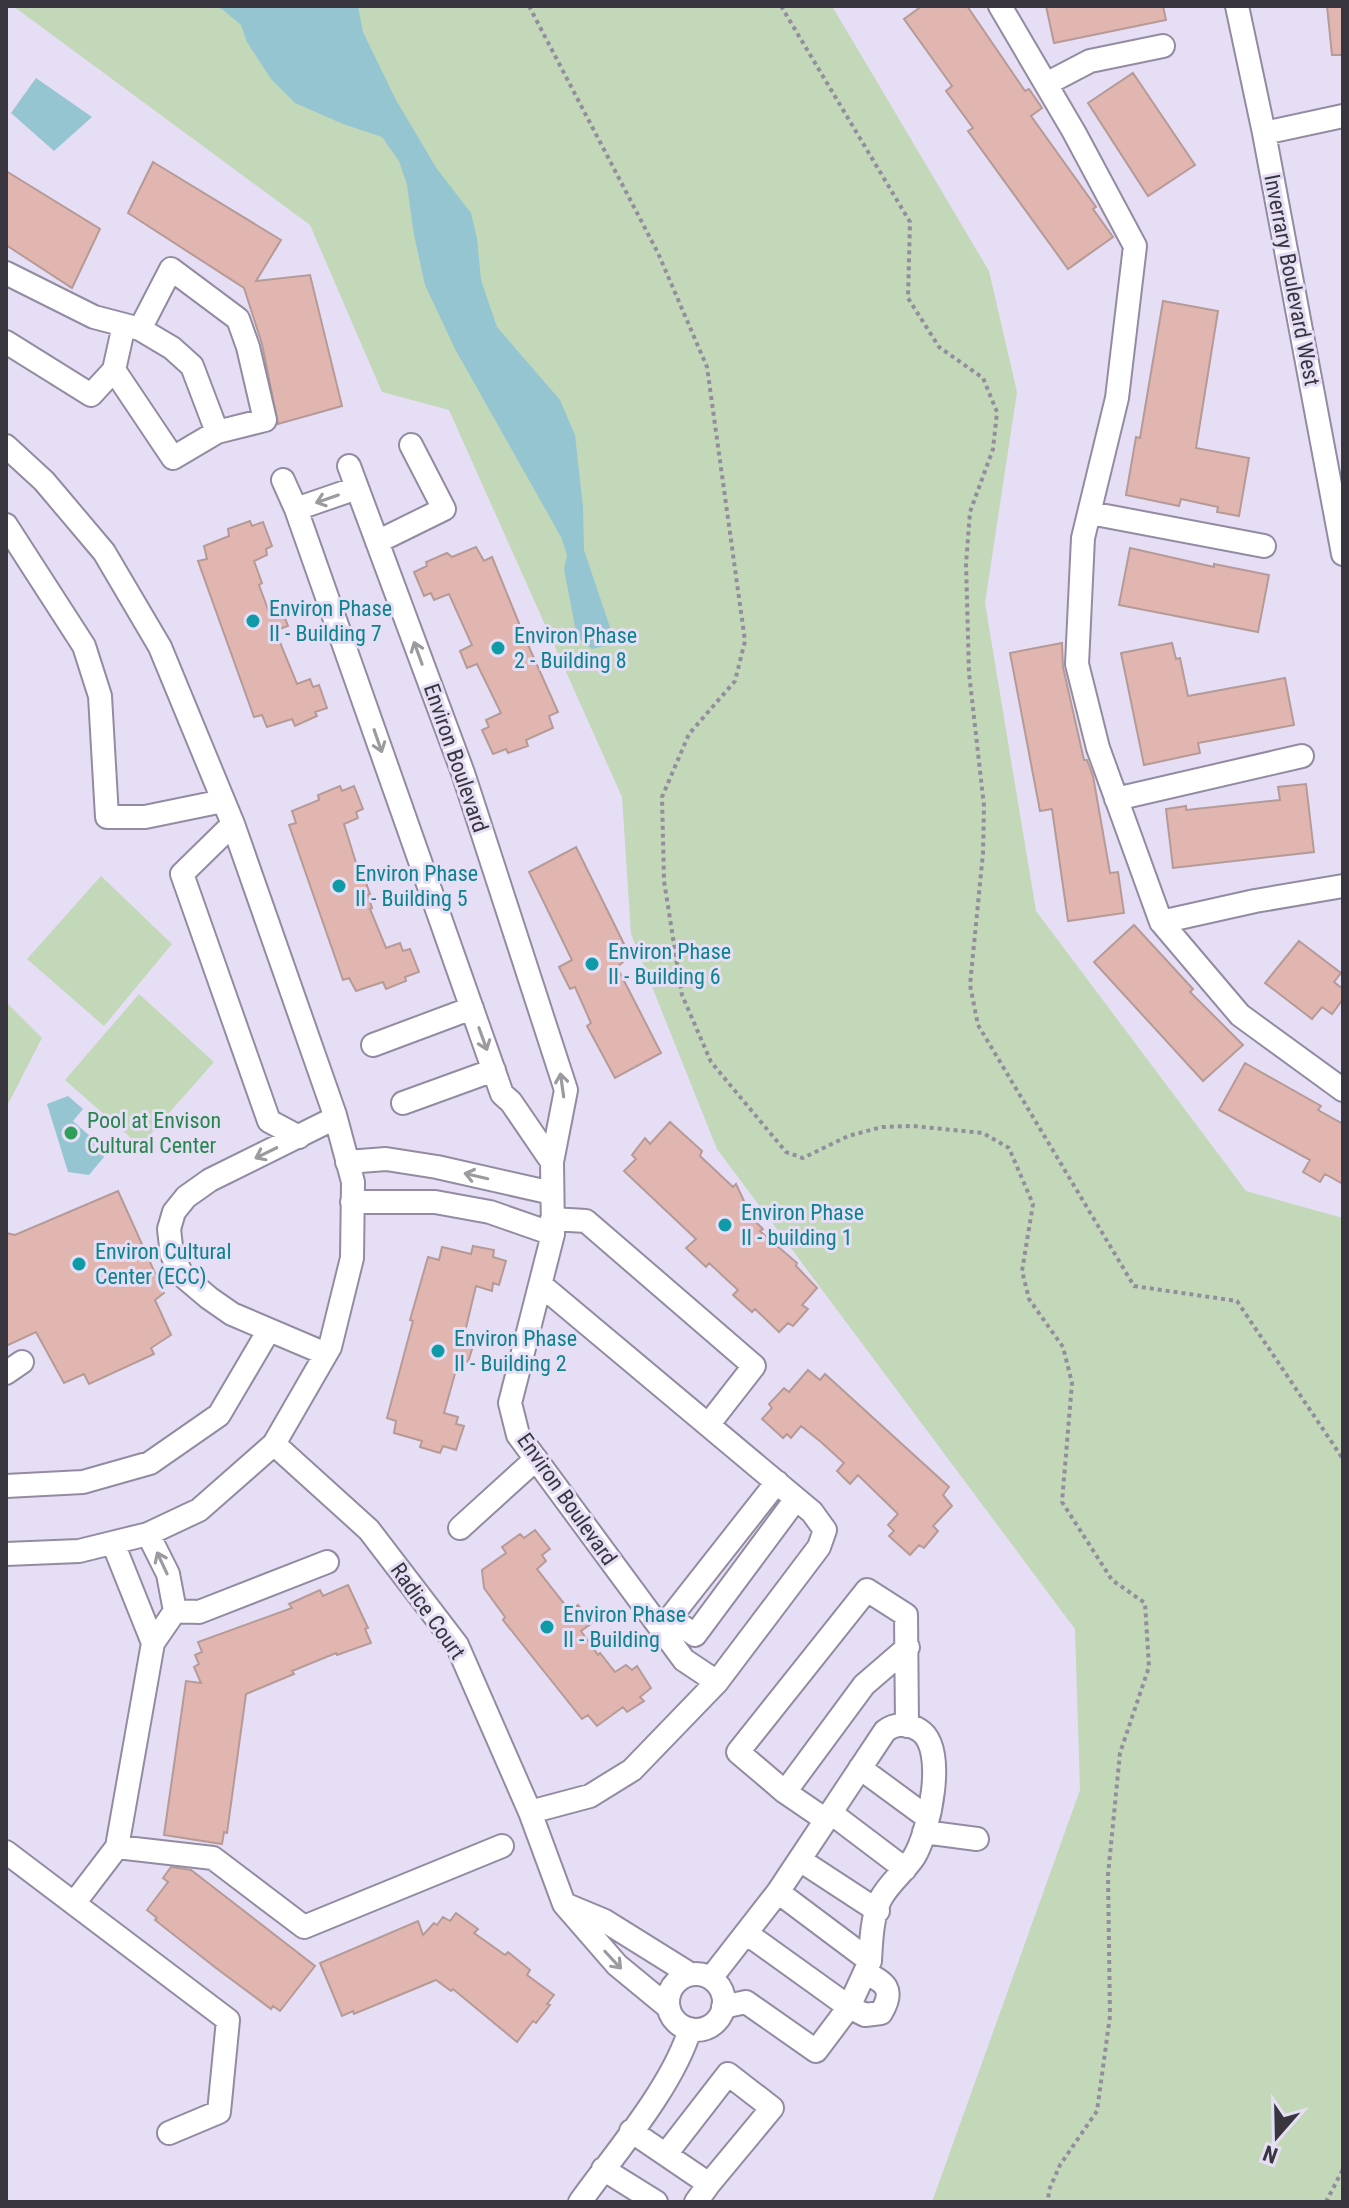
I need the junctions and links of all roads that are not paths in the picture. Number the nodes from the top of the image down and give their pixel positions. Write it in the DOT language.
graph roads {
  1 [pos="1000,6"];
  2 [pos="1237,6"];
  3 [pos="1163,46"];
  4 [pos="1046,84"];
  5 [pos="1343,116"];
  6 [pos="1264,133"];
  7 [pos="6,273"];
  8 [pos="132,327"];
  9 [pos="6,342"];
  10 [pos="114,370"];
  11 [pos="217,432"];
  12 [pos="1333,439"];
  13 [pos="411,445"];
  14 [pos="6,446"];
  15 [pos="349,466"];
  16 [pos="283,480"];
  17 [pos="357,488"];
  18 [pos="296,509"];
  19 [pos="1090,513"];
  20 [pos="6,525"];
  21 [pos="377,542"];
  22 [pos="1264,546"];
  23 [pos="1343,554"];
  24 [pos="1302,756"];
  25 [pos="1116,799"];
  26 [pos="223,801"];
  27 [pos="233,824"];
  28 [pos="1343,886"];
  29 [pos="1161,922"];
  30 [pos="472,1008"];
  31 [pos="373,1045"];
  32 [pos="494,1070"];
  33 [pos="1343,1090"];
  34 [pos="403,1103"];
  35 [pos="335,1118"];
  36 [pos="299,1137"];
  37 [pos="347,1162"];
  38 [pos="552,1162"];
  39 [pos="552,1193"];
  40 [pos="352,1202"];
  41 [pos="552,1226"];
  42 [pos="541,1285"];
  43 [pos="269,1330"];
  44 [pos="326,1354"];
  45 [pos="708,1425"];
  46 [pos="274,1444"];
  47 [pos="536,1459"];
  48 [pos="777,1482"];
  49 [pos="6,1486"];
  50 [pos="796,1499"];
  51 [pos="460,1528"];
  52 [pos="148,1534"];
  53 [pos="113,1543"];
  54 [pos="6,1554"];
  55 [pos="327,1562"];
  56 [pos="175,1611"];
  57 [pos="153,1643"];
  58 [pos="908,1647"];
  59 [pos="717,1682"];
  60 [pos="907,1726"];
  61 [pos="860,1768"];
  62 [pos="785,1792"];
  63 [pos="530,1812"];
  64 [pos="828,1816"];
  65 [pos="926,1825"];
  66 [pos="977,1839"];
  67 [pos="502,1846"];
  68 [pos="117,1847"];
  69 [pos="6,1852"];
  70 [pos="800,1860"];
  71 [pos="905,1869"];
  72 [pos="778,1892"];
  73 [pos="75,1902"];
  74 [pos="564,1904"];
  75 [pos="878,1911"];
  76 [pos="746,1933"];
  77 [pos="867,1967"];
  78 [pos="700,1976"];
  79 [pos="668,2007"];
  80 [pos="723,2007"];
  81 [pos="849,2007"];
  82 [pos="690,2029"];
  83 [pos="631,2131"];
  84 [pos="169,2133"];
  85 [pos="666,2154"];
  86 [pos="603,2169"];
  87 [pos="703,2193"];
  88 [pos="580,2202"];
  89 [pos="656,2202"];
  1 -- 4 [label="street"];
  2 -- 6 [label="street, Inverrary Boulevard West"];
  3 -- 4 [label="street"];
  4 -- 19 [label="street"];
  5 -- 6 [label="street"];
  6 -- 12 [label="street, Inverrary Boulevard West"];
  7 -- 8 [label="street"];
  8 -- 10 [label="street"];
  8 -- 11 [label="street"];
  8 -- 11 [label="street"];
  9 -- 10 [label="street"];
  10 -- 11 [label="street"];
  12 -- 23 [label="street, Inverrary Boulevard West"];
  13 -- 21 [label="street"];
  14 -- 26 [label="street"];
  15 -- 17 [label="street, Environ Boulevard"];
  16 -- 18 [label="street"];
  17 -- 18 [label="street, one-way"];
  17 -- 21 [label="street, Environ Boulevard"];
  18 -- 30 [label="street, one-way"];
  19 -- 22 [label="street"];
  19 -- 25 [label="street"];
  20 -- 26 [label="street"];
  38 -- 21 [label="street, Environ Boulevard, one-way"];
  24 -- 25 [label="street"];
  25 -- 29 [label="street"];
  26 -- 27 [label="street"];
  27 -- 35 [label="street"];
  27 -- 36 [label="street"];
  28 -- 29 [label="street"];
  29 -- 33 [label="street"];
  30 -- 31 [label="street"];
  30 -- 32 [label="street, one-way"];
  32 -- 34 [label="street"];
  32 -- 38 [label="street"];
  35 -- 36 [label="street"];
  35 -- 37 [label="street"];
  36 -- 43 [label="street, one-way"];
  39 -- 37 [label="street, one-way"];
  37 -- 40 [label="street"];
  38 -- 39 [label="street, Environ Boulevard"];
  39 -- 41 [label="street, Environ Boulevard"];
  40 -- 41 [label="street"];
  40 -- 44 [label="street"];
  41 -- 42 [label="street, Environ Boulevard"];
  41 -- 45 [label="street"];
  42 -- 45 [label="street"];
  42 -- 47 [label="street, Environ Boulevard"];
  43 -- 44 [label="street"];
  43 -- 49 [label="street"];
  44 -- 46 [label="street"];
  45 -- 48 [label="street"];
  46 -- 52 [label="street"];
  46 -- 63 [label="street, Radice Court"];
  47 -- 51 [label="street"];
  47 -- 59 [label="street, Environ Boulevard"];
  48 -- 50 [label="street"];
  48 -- 50 [label="street"];
  50 -- 59 [label="street"];
  52 -- 53 [label="street"];
  56 -- 52 [label="street, one-way"];
  53 -- 54 [label="street"];
  53 -- 57 [label="street"];
  55 -- 56 [label="street"];
  56 -- 57 [label="street"];
  57 -- 68 [label="street"];
  58 -- 60 [label="street"];
  58 -- 62 [label="street"];
  58 -- 62 [label="street"];
  59 -- 63 [label="street"];
  60 -- 61 [label="street"];
  60 -- 65 [label="street"];
  61 -- 64 [label="street"];
  61 -- 65 [label="street"];
  62 -- 64 [label="street"];
  63 -- 74 [label="street, Radice Court"];
  64 -- 70 [label="street"];
  64 -- 71 [label="street"];
  65 -- 66 [label="street"];
  65 -- 71 [label="street"];
  67 -- 68 [label="street"];
  68 -- 73 [label="street"];
  69 -- 73 [label="street"];
  70 -- 72 [label="street"];
  70 -- 75 [label="street"];
  71 -- 75 [label="street"];
  72 -- 76 [label="street"];
  72 -- 77 [label="street"];
  73 -- 84 [label="street"];
  74 -- 78 [label="street"];
  74 -- 79 [label="street, Radice Court, one-way"];
  75 -- 77 [label="street"];
  76 -- 78 [label="street"];
  76 -- 81 [label="street"];
  77 -- 81 [label="street"];
  77 -- 81 [label="street"];
  78 -- 79 [label="street"];
  78 -- 80 [label="street"];
  79 -- 82 [label="street"];
  80 -- 81 [label="street"];
  80 -- 82 [label="street"];
  82 -- 83 [label="street"];
  83 -- 85 [label="street"];
  83 -- 86 [label="street"];
  85 -- 87 [label="street"];
  85 -- 87 [label="street"];
  86 -- 88 [label="street"];
  86 -- 89 [label="street"];
}
